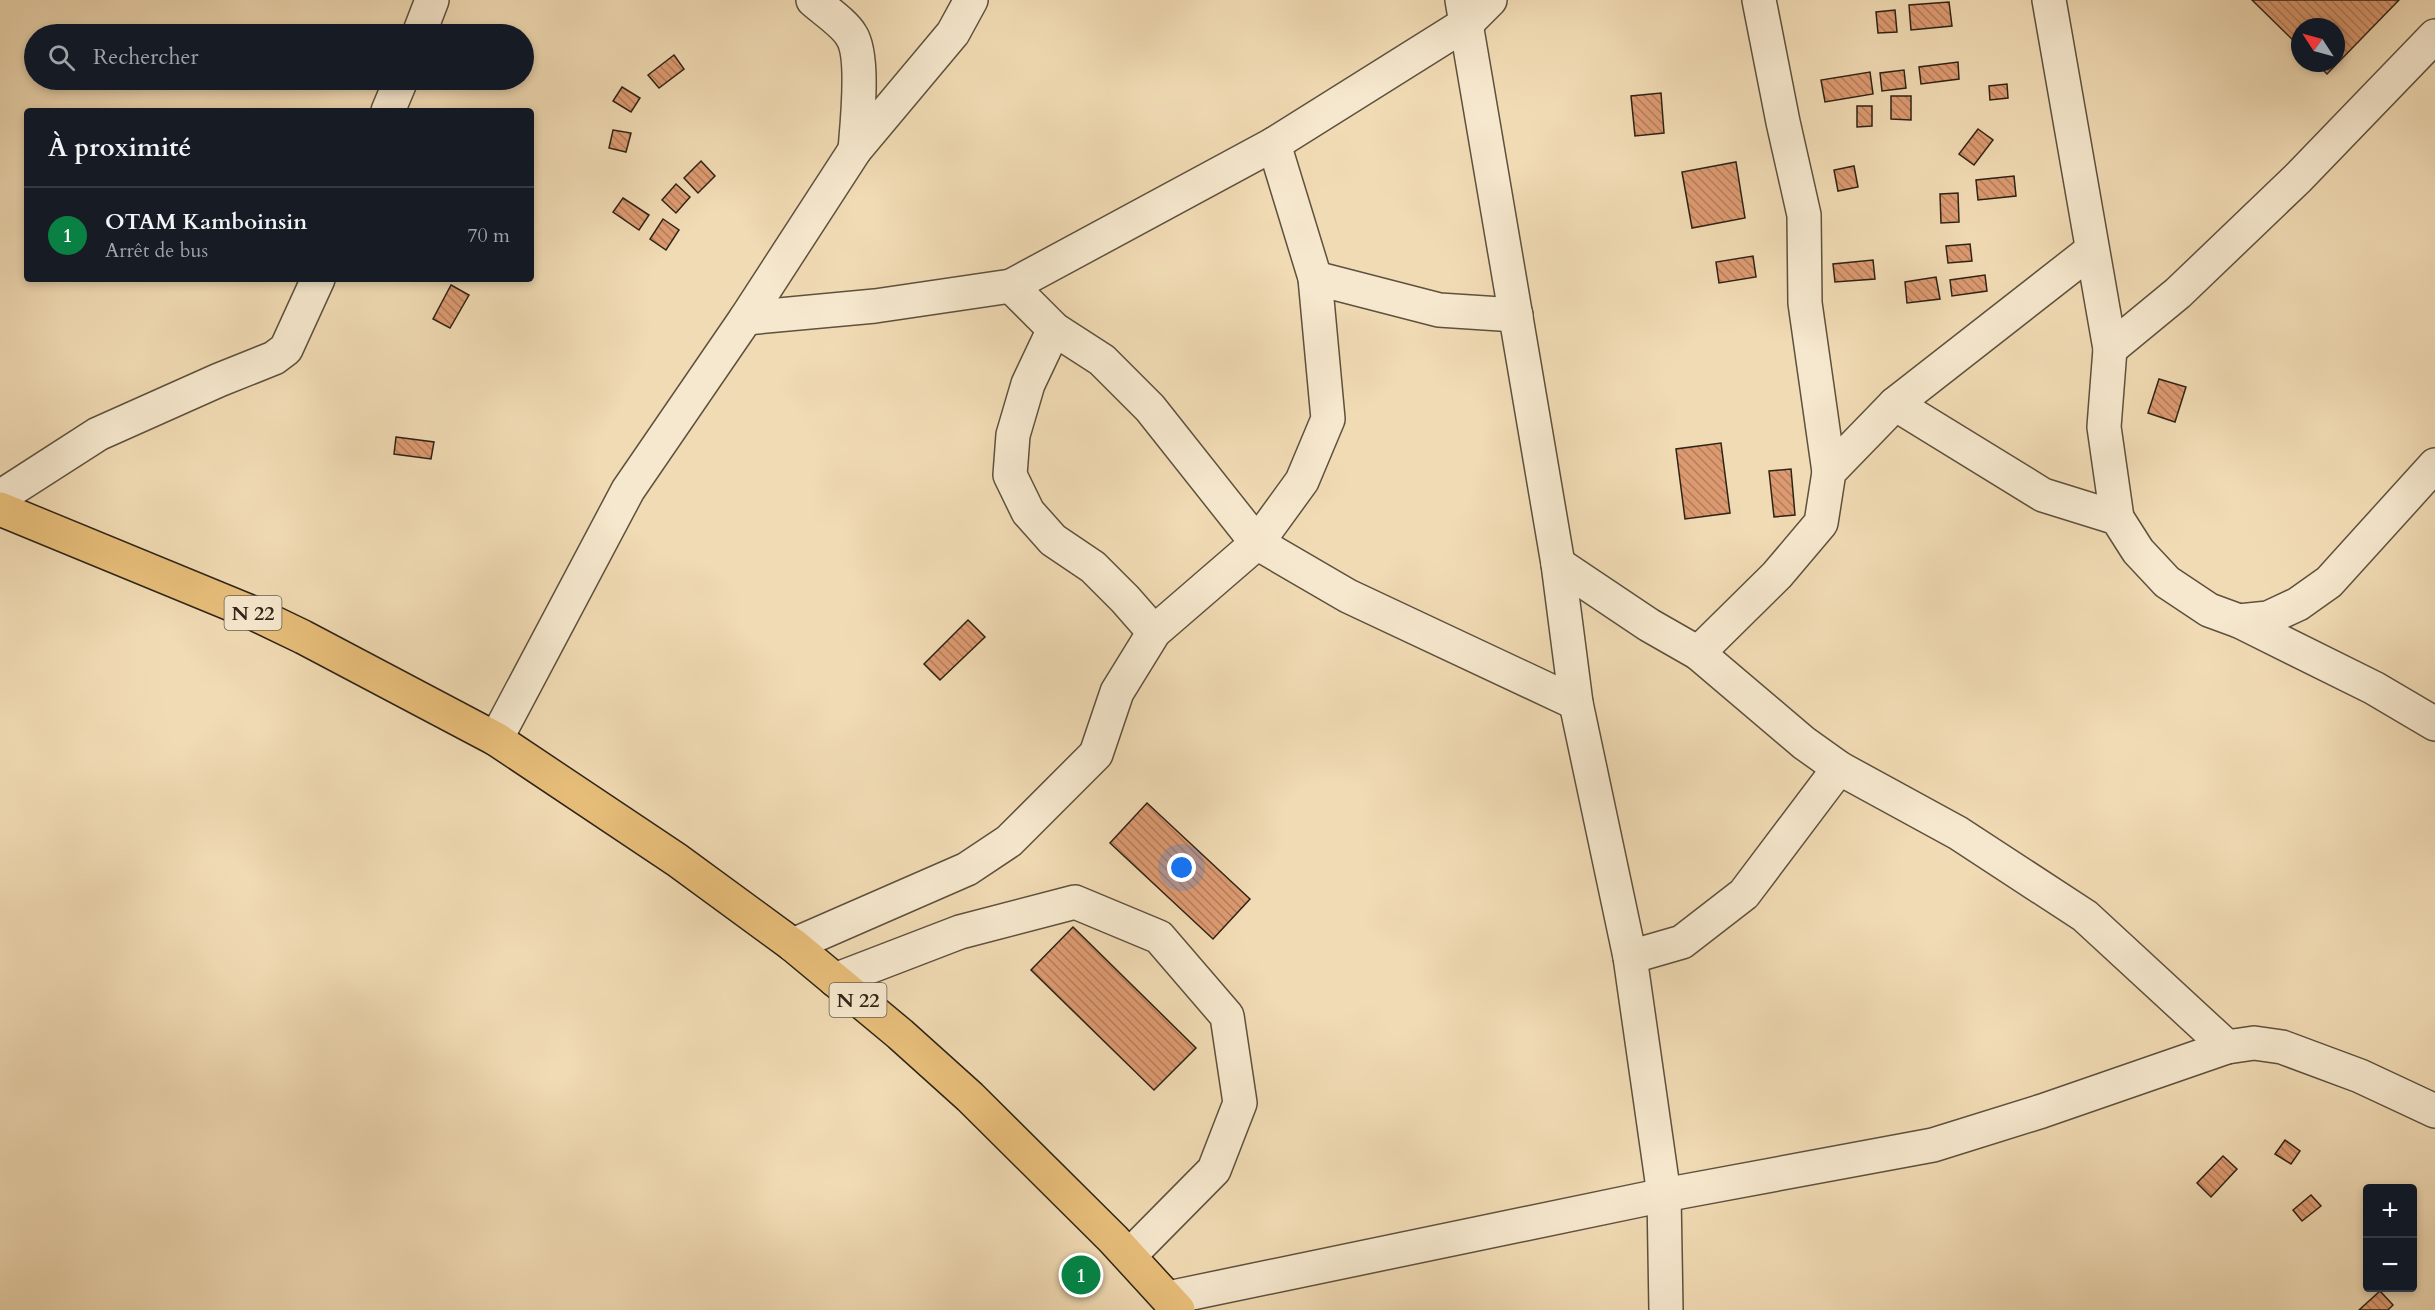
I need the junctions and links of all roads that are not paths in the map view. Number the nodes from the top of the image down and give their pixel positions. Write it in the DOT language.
graph roads {
  1 [pos="432,0"];
  2 [pos="813,0"];
  3 [pos="971,0"];
  4 [pos="1490,0"];
  5 [pos="1759,0"];
  6 [pos="2049,0"];
  7 [pos="1464,12"];
  8 [pos="423,24"];
  9 [pos="2435,36"];
  10 [pos="397,90"];
  11 [pos="389,108"];
  12 [pos="1274,144"];
  13 [pos="855,150"];
  14 [pos="2092,250"];
  15 [pos="1315,278"];
  16 [pos="317,282"];
  17 [pos="1011,286"];
  18 [pos="1516,315"];
  19 [pos="746,318"];
  20 [pos="1054,329"];
  21 [pos="2110,349"];
  22 [pos="1895,404"];
  23 [pos="2435,465"];
  24 [pos="1829,472"];
  25 [pos="0,497"];
  26 [pos="0,509"];
  27 [pos="2117,518"];
  28 [pos="1257,543"];
  29 [pos="1558,564"];
  30 [pos="2239,621"];
  31 [pos="1154,632"];
  32 [pos="1698,653"];
  33 [pos="1576,703"];
  34 [pos="2435,724"];
  35 [pos="496,740"];
  36 [pos="1839,768"];
  37 [pos="793,945"];
  38 [pos="1630,957"];
  39 [pos="835,980"];
  40 [pos="2227,1047"];
  41 [pos="2435,1111"];
  42 [pos="1664,1196"];
  43 [pos="1129,1256"];
  44 [pos="1173,1304"];
  45 [pos="1665,1310"];
  1 -- 8 [label="street"];
  2 -- 13 [label="street"];
  3 -- 13 [label="street"];
  4 -- 7 [label="street"];
  5 -- 24 [label="street"];
  6 -- 14 [label="street"];
  7 -- 12 [label="street"];
  7 -- 18 [label="street"];
  9 -- 21 [label="street"];
  10 -- 11 [label="street"];
  12 -- 15 [label="street"];
  12 -- 17 [label="street"];
  13 -- 19 [label="street"];
  14 -- 21 [label="street"];
  14 -- 22 [label="street"];
  15 -- 18 [label="street"];
  15 -- 28 [label="street"];
  16 -- 25 [label="street"];
  17 -- 19 [label="street"];
  17 -- 20 [label="street"];
  18 -- 29 [label="street"];
  19 -- 35 [label="street"];
  20 -- 28 [label="street"];
  20 -- 31 [label="street"];
  21 -- 27 [label="street"];
  22 -- 24 [label="street"];
  22 -- 27 [label="street"];
  23 -- 30 [label="street"];
  24 -- 32 [label="street"];
  26 -- 35 [label="main road, N 22"];
  27 -- 30 [label="street"];
  28 -- 31 [label="street"];
  28 -- 33 [label="street"];
  29 -- 32 [label="street"];
  29 -- 33 [label="street"];
  30 -- 34 [label="street"];
  31 -- 37 [label="street"];
  32 -- 36 [label="street"];
  33 -- 38 [label="street"];
  35 -- 37 [label="main road, N 22"];
  36 -- 38 [label="street"];
  36 -- 40 [label="street"];
  37 -- 39 [label="main road, N 22"];
  38 -- 42 [label="street"];
  39 -- 43 [label="main road, N 22"];
  39 -- 43 [label="street"];
  40 -- 41 [label="street"];
  40 -- 42 [label="street"];
  42 -- 44 [label="street"];
  42 -- 45 [label="street"];
  43 -- 44 [label="main road, N 22"];
}
